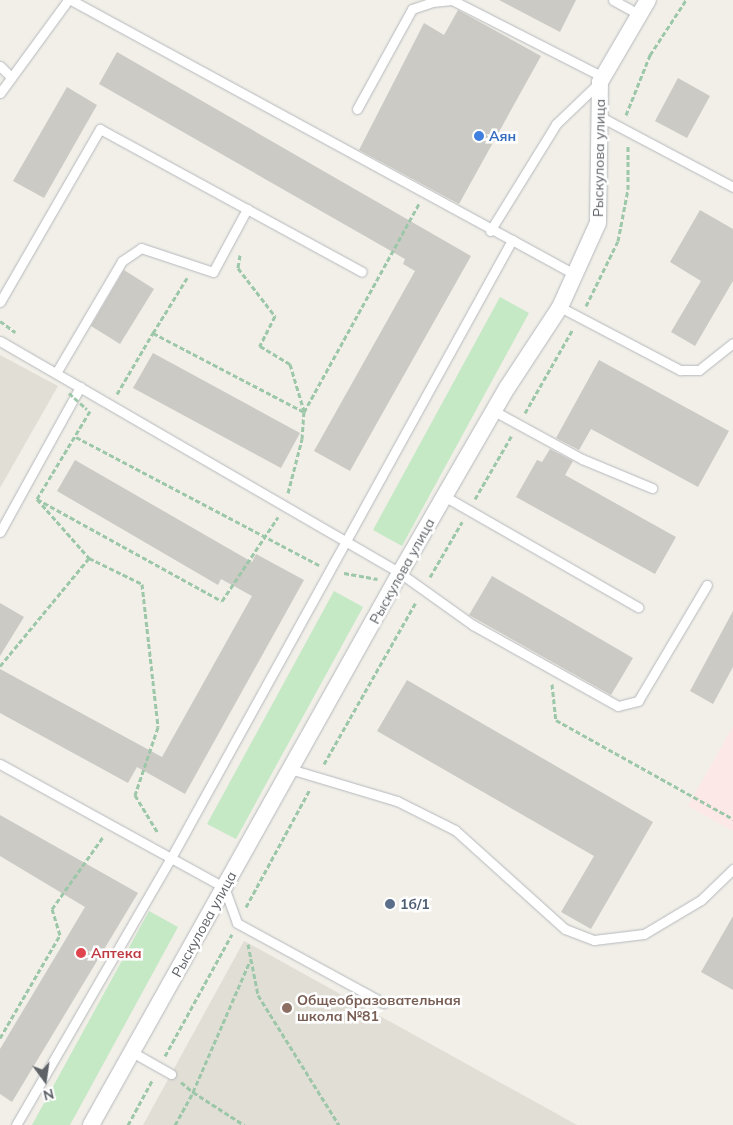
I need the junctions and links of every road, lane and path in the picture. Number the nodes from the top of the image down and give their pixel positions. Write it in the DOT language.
graph roads {
  1 [pos="70,0"];
  2 [pos="613,0"];
  3 [pos="648,0"];
  4 [pos="640,15"];
  5 [pos="0,66"];
  6 [pos="11,77"];
  7 [pos="602,80"];
  8 [pos="0,94"];
  9 [pos="357,109"];
  10 [pos="599,116"];
  11 [pos="733,187"];
  12 [pos="424,194"];
  13 [pos="247,209"];
  14 [pos="490,231"];
  15 [pos="512,240"];
  16 [pos="241,248"];
  17 [pos="194,266"];
  18 [pos="362,272"];
  19 [pos="576,275"];
  20 [pos="596,290"];
  21 [pos="0,302"];
  22 [pos="560,307"];
  23 [pos="581,315"];
  24 [pos="0,321"];
  25 [pos="576,324"];
  26 [pos="153,333"];
  27 [pos="16,334"];
  28 [pos="0,340"];
  29 [pos="733,343"];
  30 [pos="56,373"];
  31 [pos="80,387"];
  32 [pos="69,393"];
  33 [pos="111,405"];
  34 [pos="494,411"];
  35 [pos="304,412"];
  36 [pos="522,418"];
  37 [pos="517,426"];
  38 [pos="76,437"];
  39 [pos="652,488"];
  40 [pos="444,496"];
  41 [pos="37,499"];
  42 [pos="473,504"];
  43 [pos="285,506"];
  44 [pos="468,512"];
  45 [pos="0,532"];
  46 [pos="264,537"];
  47 [pos="347,542"];
  48 [pos="89,558"];
  49 [pos="400,573"];
  50 [pos="706,585"];
  51 [pos="424,589"];
  52 [pos="638,607"];
  53 [pos="0,666"];
  54 [pos="550,668"];
  55 [pos="0,764"];
  56 [pos="290,769"];
  57 [pos="316,777"];
  58 [pos="733,819"];
  59 [pos="112,824"];
  60 [pos="172,856"];
  61 [pos="733,869"];
  62 [pos="224,887"];
  63 [pos="237,924"];
  64 [pos="248,943"];
  65 [pos="251,959"];
  66 [pos="384,1003"];
  67 [pos="0,1038"];
  68 [pos="132,1052"];
  69 [pos="159,1068"];
  70 [pos="171,1074"];
  71 [pos="193,1092"];
  72 [pos="16,1125"];
  73 [pos="91,1125"];
  74 [pos="128,1125"];
  75 [pos="175,1125"];
  76 [pos="244,1125"];
  77 [pos="339,1125"];
  1 -- 6 [label="lane"];
  1 -- 12 [label="lane"];
  2 -- 4 [label="lane"];
  3 -- 4 [label="street, Рыскулова улица"];
  4 -- 7 [label="street, Рыскулова улица"];
  5 -- 6 [label="lane"];
  6 -- 8 [label="lane"];
  7 -- 9 [label="lane"];
  7 -- 10 [label="street, Рыскулова улица"];
  7 -- 14 [label="lane"];
  10 -- 11 [label="lane"];
  10 -- 19 [label="street, Рыскулова улица"];
  12 -- 14 [label="lane"];
  12 -- 35 [label="path"];
  13 -- 17 [label="lane"];
  13 -- 18 [label="lane"];
  13 -- 21 [label="lane"];
  14 -- 15 [label="lane"];
  15 -- 19 [label="lane"];
  15 -- 47 [label="lane"];
  16 -- 35 [label="path"];
  17 -- 26 [label="path"];
  17 -- 30 [label="lane"];
  19 -- 22 [label="street, Рыскулова улица"];
  20 -- 23 [label="path"];
  22 -- 29 [label="lane"];
  22 -- 34 [label="street, Рыскулова улица"];
  24 -- 27 [label="path"];
  25 -- 36 [label="path"];
  26 -- 33 [label="path"];
  26 -- 35 [label="path"];
  28 -- 30 [label="lane"];
  30 -- 31 [label="lane"];
  31 -- 33 [label="lane"];
  31 -- 45 [label="lane"];
  32 -- 38 [label="path, bridge"];
  33 -- 43 [label="lane"];
  34 -- 39 [label="lane"];
  34 -- 40 [label="street, Рыскулова улица"];
  35 -- 43 [label="path"];
  37 -- 42 [label="path"];
  38 -- 41 [label="path"];
  38 -- 46 [label="path"];
  40 -- 49 [label="street, Рыскулова улица"];
  40 -- 52 [label="lane"];
  41 -- 46 [label="path"];
  41 -- 48 [label="path"];
  43 -- 46 [label="path"];
  43 -- 47 [label="lane"];
  44 -- 51 [label="path"];
  47 -- 49 [label="lane"];
  47 -- 60 [label="lane"];
  48 -- 53 [label="path"];
  48 -- 60 [label="path"];
  49 -- 51 [label="lane"];
  49 -- 56 [label="street, Рыскулова улица"];
  50 -- 54 [label="lane"];
  51 -- 54 [label="lane"];
  51 -- 57 [label="path"];
  54 -- 58 [label="path"];
  55 -- 59 [label="lane"];
  56 -- 57 [label="lane"];
  56 -- 62 [label="street, Рыскулова улица"];
  57 -- 61 [label="lane"];
  57 -- 63 [label="path"];
  59 -- 60 [label="lane"];
  59 -- 67 [label="path"];
  60 -- 62 [label="lane"];
  60 -- 72 [label="lane"];
  62 -- 63 [label="lane"];
  62 -- 68 [label="street, Рыскулова улица"];
  63 -- 66 [label="lane"];
  63 -- 69 [label="path"];
  64 -- 65 [label="path"];
  65 -- 71 [label="path"];
  65 -- 77 [label="path"];
  68 -- 69 [label="lane"];
  68 -- 73 [label="street, Рыскулова улица"];
  69 -- 70 [label="lane"];
  69 -- 74 [label="path"];
  71 -- 75 [label="path"];
  71 -- 76 [label="path"];
}
